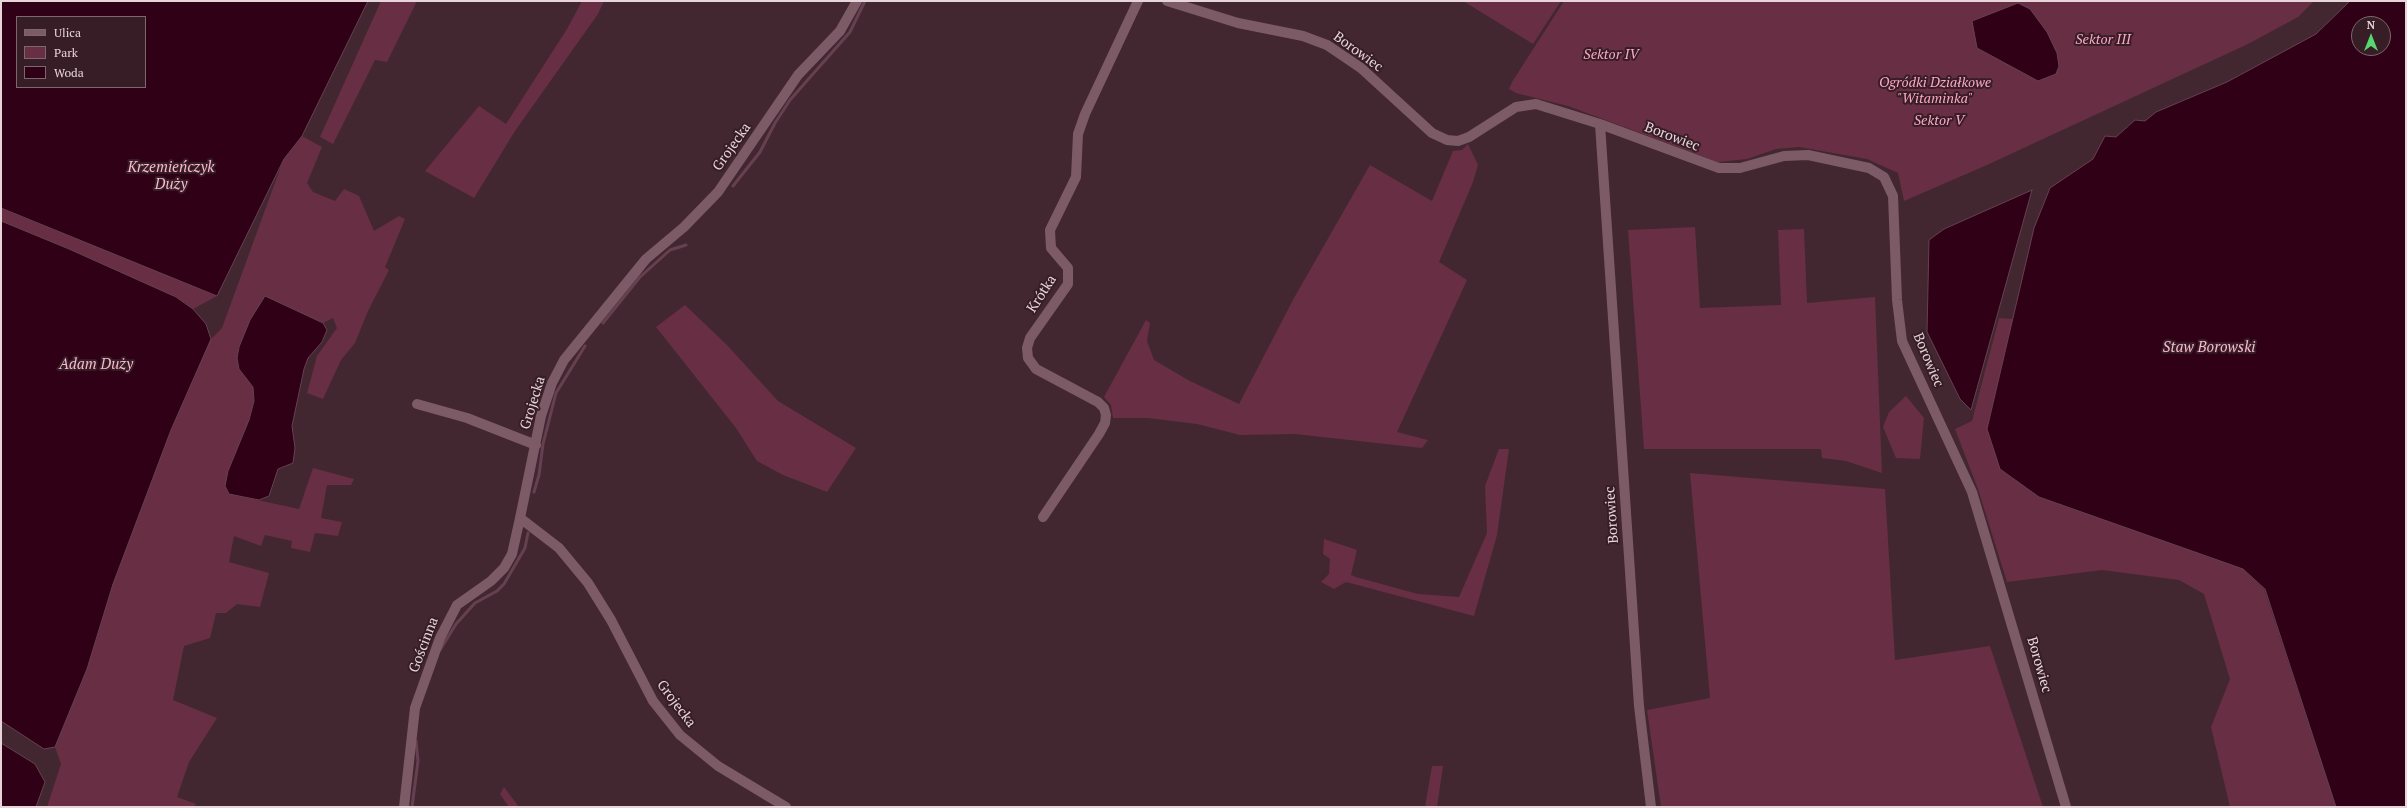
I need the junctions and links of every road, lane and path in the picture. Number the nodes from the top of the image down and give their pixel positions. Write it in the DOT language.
graph roads {
  1 [pos="857,1"];
  2 [pos="1138,1"];
  3 [pos="1167,1"];
  4 [pos="1600,124"];
  5 [pos="417,404"];
  6 [pos="536,446"];
  7 [pos="1043,517"];
  8 [pos="520,518"];
  9 [pos="404,807"];
  10 [pos="786,807"];
  11 [pos="1651,807"];
  12 [pos="2066,807"];
  1 -- 6 [label="street, Grojecka"];
  2 -- 7 [label="street, Krótka"];
  3 -- 4 [label="street, Borowiec"];
  4 -- 11 [label="street, Borowiec"];
  4 -- 12 [label="street, Borowiec"];
  5 -- 6 [label="street"];
  6 -- 8 [label="street, Grojecka"];
  8 -- 9 [label="street, Gościnna"];
  8 -- 10 [label="street, Grojecka"];
}
